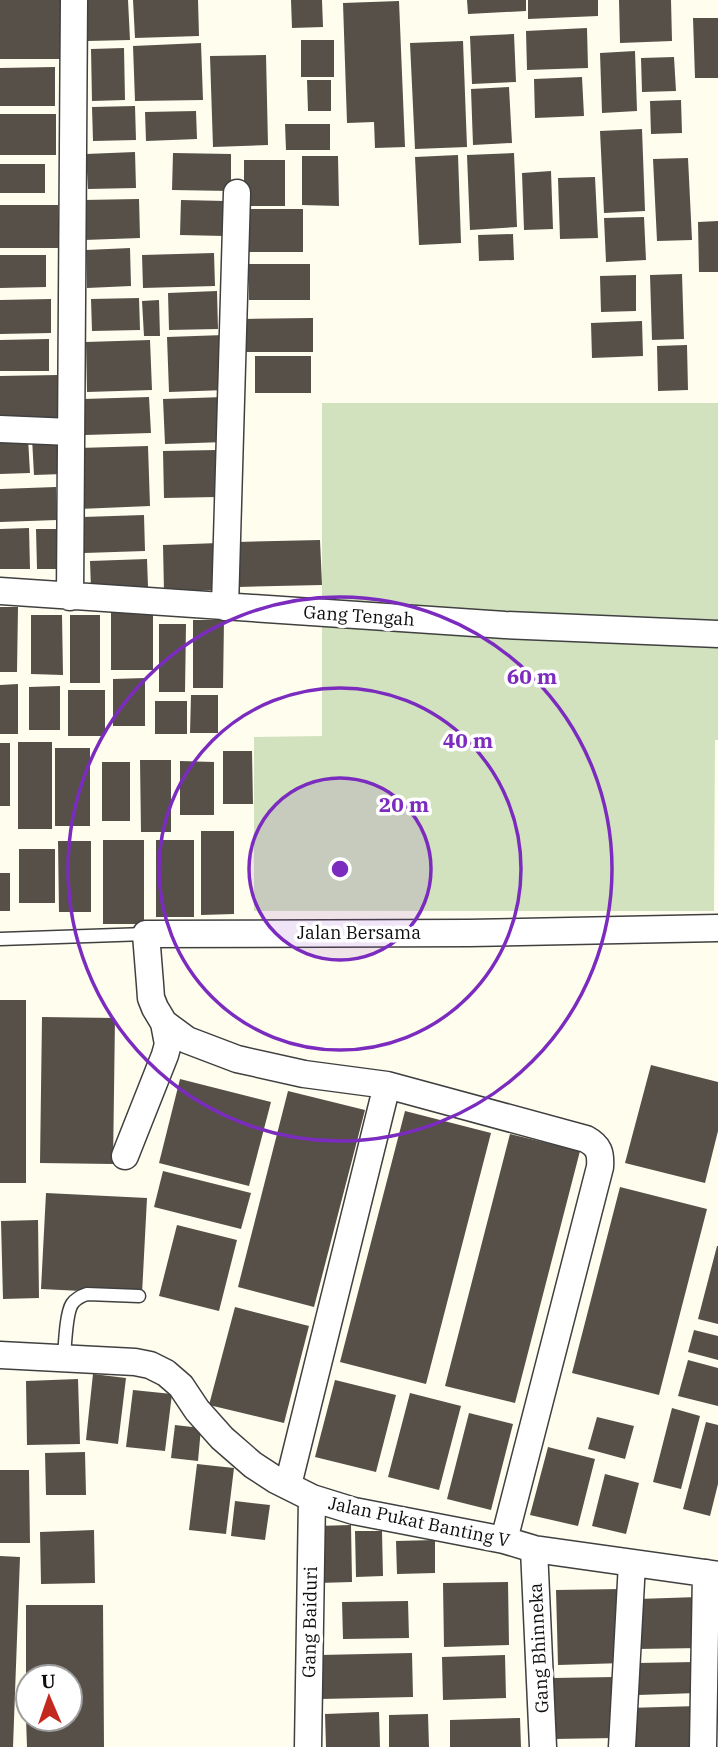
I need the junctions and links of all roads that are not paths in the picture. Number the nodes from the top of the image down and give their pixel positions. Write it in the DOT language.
graph roads {
  1 [pos="74,0"];
  2 [pos="237,192"];
  3 [pos="0,429"];
  4 [pos="71,432"];
  5 [pos="0,591"];
  6 [pos="70,597"];
  7 [pos="225,607"];
  8 [pos="718,634"];
  9 [pos="718,928"];
  10 [pos="146,934"];
  11 [pos="0,939"];
  12 [pos="164,1023"];
  13 [pos="387,1085"];
  14 [pos="125,1156"];
  15 [pos="139,1296"];
  16 [pos="0,1355"];
  17 [pos="64,1357"];
  18 [pos="288,1485"];
  19 [pos="312,1498"];
  20 [pos="503,1540"];
  21 [pos="534,1549"];
  22 [pos="632,1563"];
  23 [pos="712,1574"];
  24 [pos="308,1747"];
  25 [pos="544,1747"];
  26 [pos="622,1747"];
  27 [pos="703,1747"];
  1 -- 4 [label="street"];
  2 -- 7 [label="street"];
  3 -- 4 [label="street"];
  4 -- 6 [label="street"];
  5 -- 6 [label="street, Gang Tengah"];
  6 -- 7 [label="street, Gang Tengah"];
  7 -- 8 [label="street, Gang Tengah"];
  9 -- 10 [label="street, Jalan Bersama"];
  10 -- 11 [label="lane, Jalan Bersama"];
  10 -- 12 [label="street"];
  12 -- 13 [label="street"];
  12 -- 14 [label="street"];
  13 -- 18 [label="street"];
  13 -- 20 [label="street"];
  15 -- 17 [label="lane"];
  16 -- 17 [label="street, Jalan Pukat Banting V"];
  17 -- 18 [label="street, Jalan Pukat Banting V"];
  18 -- 19 [label="street, Jalan Pukat Banting V"];
  19 -- 20 [label="street, Jalan Pukat Banting V"];
  19 -- 24 [label="street, Gang Baiduri"];
  20 -- 21 [label="street, Jalan Pukat Banting V"];
  21 -- 22 [label="street, Jalan Pukat Banting V"];
  21 -- 25 [label="street, Gang Bhinneka"];
  22 -- 23 [label="street, Jalan Pukat Banting V"];
  22 -- 26 [label="street"];
  23 -- 27 [label="street"];
}
